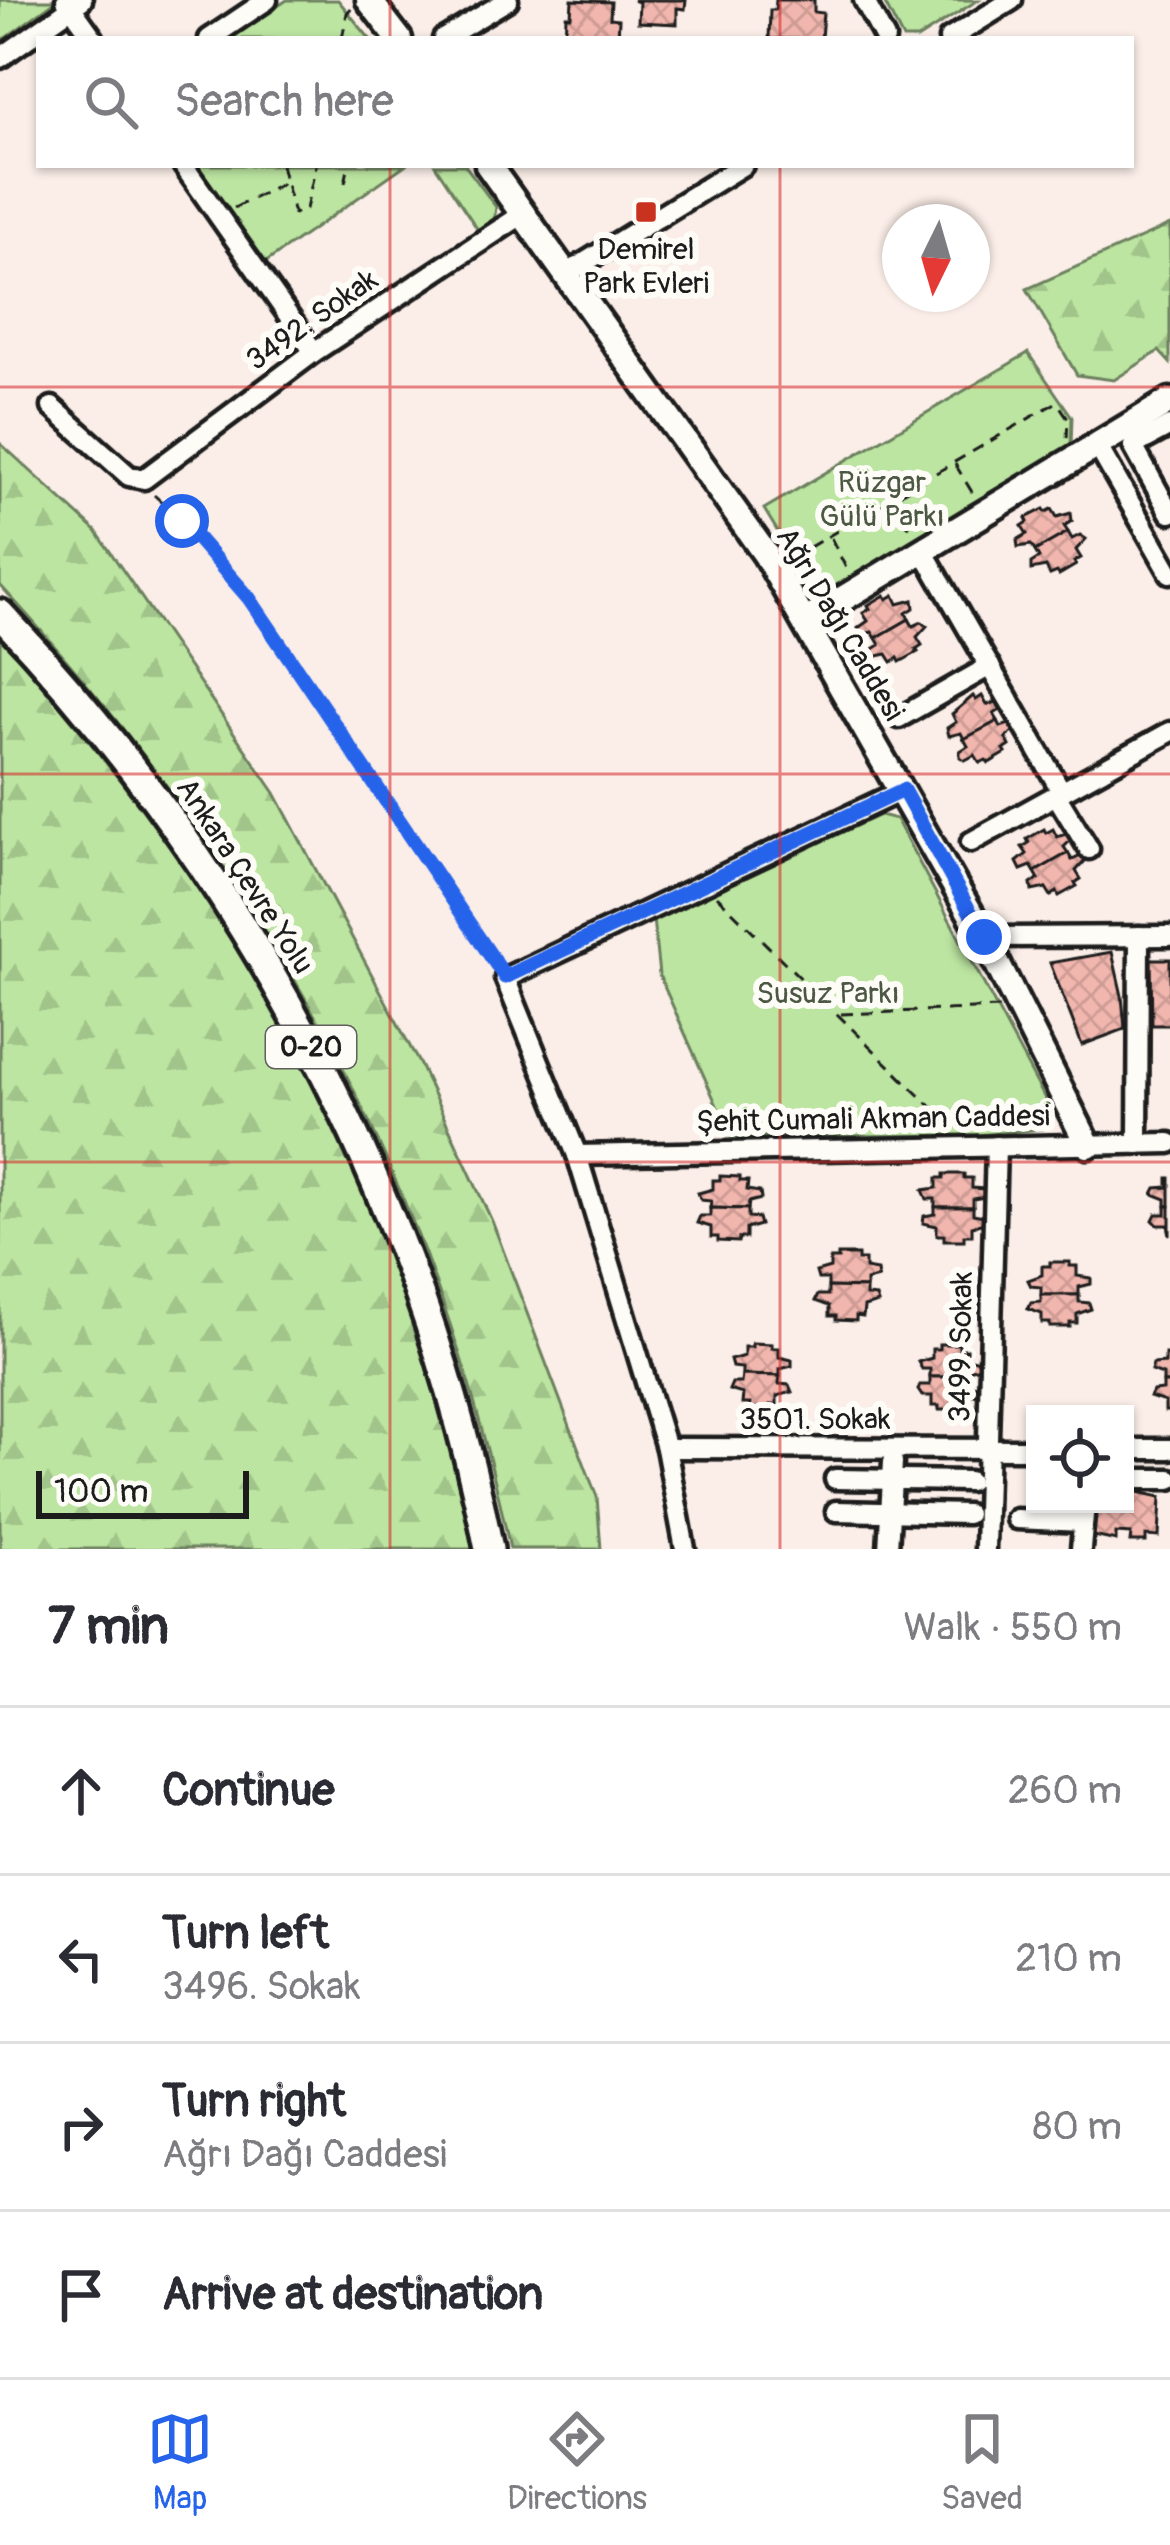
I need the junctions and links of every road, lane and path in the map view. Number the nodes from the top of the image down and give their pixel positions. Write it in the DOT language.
graph roads {
  1 [pos="267,0"];
  2 [pos="359,0"];
  3 [pos="368,0"];
  4 [pos="508,0"];
  5 [pos="864,0"];
  6 [pos="73,2"];
  7 [pos="999,3"];
  8 [pos="92,36"];
  9 [pos="213,36"];
  10 [pos="342,36"];
  11 [pos="398,36"];
  12 [pos="448,36"];
  13 [pos="883,36"];
  14 [pos="953,36"];
  15 [pos="0,58"];
  16 [pos="185,168"];
  17 [pos="282,168"];
  18 [pos="315,168"];
  19 [pos="348,168"];
  20 [pos="490,168"];
  21 [pos="738,168"];
  22 [pos="286,182"];
  23 [pos="345,183"];
  24 [pos="523,214"];
  25 [pos="219,216"];
  26 [pos="566,274"];
  27 [pos="314,352"];
  28 [pos="1170,401"];
  29 [pos="52,407"];
  30 [pos="1170,426"];
  31 [pos="1096,445"];
  32 [pos="954,462"];
  33 [pos="1066,463"];
  34 [pos="139,480"];
  35 [pos="892,499"];
  36 [pos="984,512"];
  37 [pos="1170,513"];
  38 [pos="829,536"];
  39 [pos="922,549"];
  40 [pos="774,568"];
  41 [pos="1170,573"];
  42 [pos="857,590"];
  43 [pos="0,614"];
  44 [pos="806,621"];
  45 [pos="990,666"];
  46 [pos="899,718"];
  47 [pos="1170,732"];
  48 [pos="903,790"];
  49 [pos="1059,794"];
  50 [pos="971,842"];
  51 [pos="1089,849"];
  52 [pos="704,884"];
  53 [pos="1138,936"];
  54 [pos="1170,936"];
  55 [pos="984,937"];
  56 [pos="505,977"];
  57 [pos="1019,1007"];
  58 [pos="838,1014"];
  59 [pos="1170,1143"];
  60 [pos="1088,1144"];
  61 [pos="1138,1144"];
  62 [pos="995,1146"];
  63 [pos="972,1147"];
  64 [pos="577,1155"];
  65 [pos="666,1448"];
  66 [pos="988,1449"];
  67 [pos="1026,1449"];
  68 [pos="1134,1449"];
  69 [pos="1170,1450"];
  70 [pos="892,1471"];
  71 [pos="835,1479"];
  72 [pos="1134,1479"];
  73 [pos="1170,1479"];
  74 [pos="969,1481"];
  75 [pos="836,1511"];
  76 [pos="890,1513"];
  77 [pos="1084,1513"];
  78 [pos="968,1514"];
  79 [pos="1016,1519"];
  80 [pos="489,1549"];
  81 [pos="685,1549"];
  82 [pos="888,1549"];
  83 [pos="986,1549"];
  84 [pos="1082,1549"];
  1 -- 9 [label="street"];
  2 -- 10 [label="path"];
  3 -- 11 [label="main road"];
  4 -- 12 [label="street"];
  5 -- 13 [label="street"];
  6 -- 8 [label="street"];
  6 -- 15 [label="street"];
  7 -- 14 [label="street"];
  16 -- 25 [label="street"];
  17 -- 22 [label="path"];
  18 -- 22 [label="path"];
  19 -- 23 [label="path"];
  20 -- 24 [label="main road, Ağrı Dağı Caddesi"];
  21 -- 26 [label="street"];
  22 -- 25 [label="path"];
  24 -- 26 [label="main road, Ağrı Dağı Caddesi"];
  24 -- 27 [label="street, 3492. Sokak"];
  25 -- 27 [label="street"];
  26 -- 40 [label="main road, Ağrı Dağı Caddesi"];
  27 -- 34 [label="street, 3492. Sokak"];
  28 -- 31 [label="main road"];
  29 -- 34 [label="street"];
  30 -- 37 [label="street"];
  31 -- 33 [label="main road"];
  31 -- 41 [label="street"];
  32 -- 33 [label="path"];
  32 -- 35 [label="path"];
  32 -- 36 [label="path"];
  33 -- 36 [label="main road"];
  34 -- 56 [label="path"];
  35 -- 38 [label="path"];
  35 -- 39 [label="path"];
  36 -- 39 [label="main road"];
  38 -- 40 [label="path"];
  38 -- 42 [label="path"];
  39 -- 42 [label="main road"];
  39 -- 45 [label="street"];
  40 -- 44 [label="main road, Ağrı Dağı Caddesi"];
  42 -- 44 [label="main road"];
  43 -- 80 [label="highway, Ankara Çevre Yolu / O-20"];
  44 -- 48 [label="main road, Ağrı Dağı Caddesi"];
  45 -- 46 [label="street"];
  45 -- 49 [label="street"];
  47 -- 49 [label="street"];
  48 -- 52 [label="street"];
  48 -- 55 [label="main road, Ağrı Dağı Caddesi"];
  49 -- 50 [label="street"];
  49 -- 51 [label="street"];
  52 -- 56 [label="street"];
  52 -- 58 [label="path"];
  53 -- 54 [label="street"];
  53 -- 55 [label="street"];
  53 -- 61 [label="street"];
  55 -- 57 [label="main road, Ağrı Dağı Caddesi"];
  56 -- 64 [label="street"];
  57 -- 58 [label="path"];
  57 -- 60 [label="main road, Ağrı Dağı Caddesi"];
  58 -- 63 [label="path"];
  59 -- 61 [label="street, Şehit Cumali Akman Caddesi"];
  60 -- 61 [label="street, Şehit Cumali Akman Caddesi"];
  60 -- 62 [label="street, Şehit Cumali Akman Caddesi"];
  62 -- 63 [label="street, Şehit Cumali Akman Caddesi"];
  62 -- 66 [label="street, 3499. Sokak"];
  63 -- 64 [label="street, Şehit Cumali Akman Caddesi"];
  64 -- 65 [label="street"];
  65 -- 66 [label="street, 3501. Sokak"];
  65 -- 81 [label="street"];
  66 -- 67 [label="street, 3501. Sokak"];
  66 -- 83 [label="street, 3499. Sokak"];
  68 -- 69 [label="street"];
  70 -- 71 [label="street"];
  70 -- 74 [label="street"];
  70 -- 76 [label="street"];
  72 -- 73 [label="street"];
  75 -- 76 [label="street"];
  76 -- 78 [label="street"];
  76 -- 82 [label="street"];
  77 -- 79 [label="street"];
  77 -- 84 [label="street"];
}
